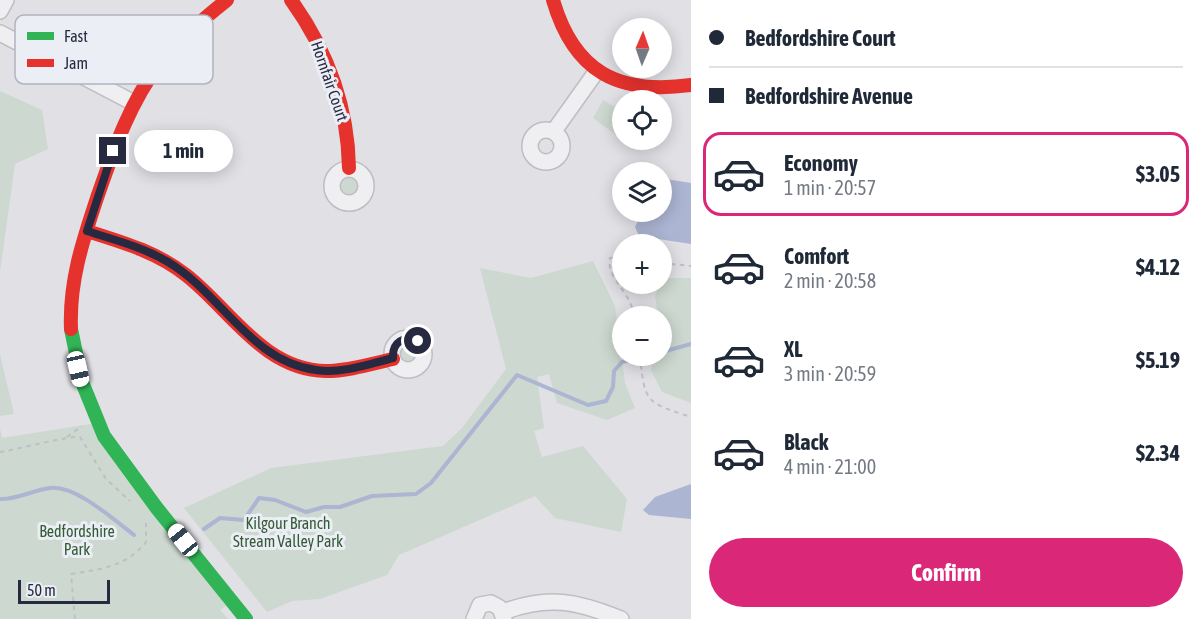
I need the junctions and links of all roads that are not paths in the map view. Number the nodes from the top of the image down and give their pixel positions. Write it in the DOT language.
graph roads {
  1 [pos="6,0"];
  2 [pos="227,0"];
  3 [pos="291,0"];
  4 [pos="553,0"];
  5 [pos="0,11"];
  6 [pos="208,15"];
  7 [pos="0,33"];
  8 [pos="15,41"];
  9 [pos="596,72"];
  10 [pos="98,84"];
  11 [pos="144,84"];
  12 [pos="691,85"];
  13 [pos="132,102"];
  14 [pos="554,131"];
  15 [pos="349,168"];
  16 [pos="87,231"];
  17 [pos="393,358"];
  18 [pos="503,616"];
  19 [pos="246,619"];
  20 [pos="474,619"];
  21 [pos="621,619"];
  1 -- 5 [label="street"];
  2 -- 6 [label="street"];
  3 -- 15 [label="street, Hornfair Court"];
  4 -- 9 [label="street"];
  7 -- 8 [label="street"];
  9 -- 12 [label="street"];
  9 -- 14 [label="street"];
  10 -- 13 [label="street"];
  11 -- 13 [label="street"];
  13 -- 16 [label="street"];
  16 -- 17 [label="street"];
  16 -- 19 [label="street"];
  18 -- 20 [label="street"];
  18 -- 21 [label="street"];
}
